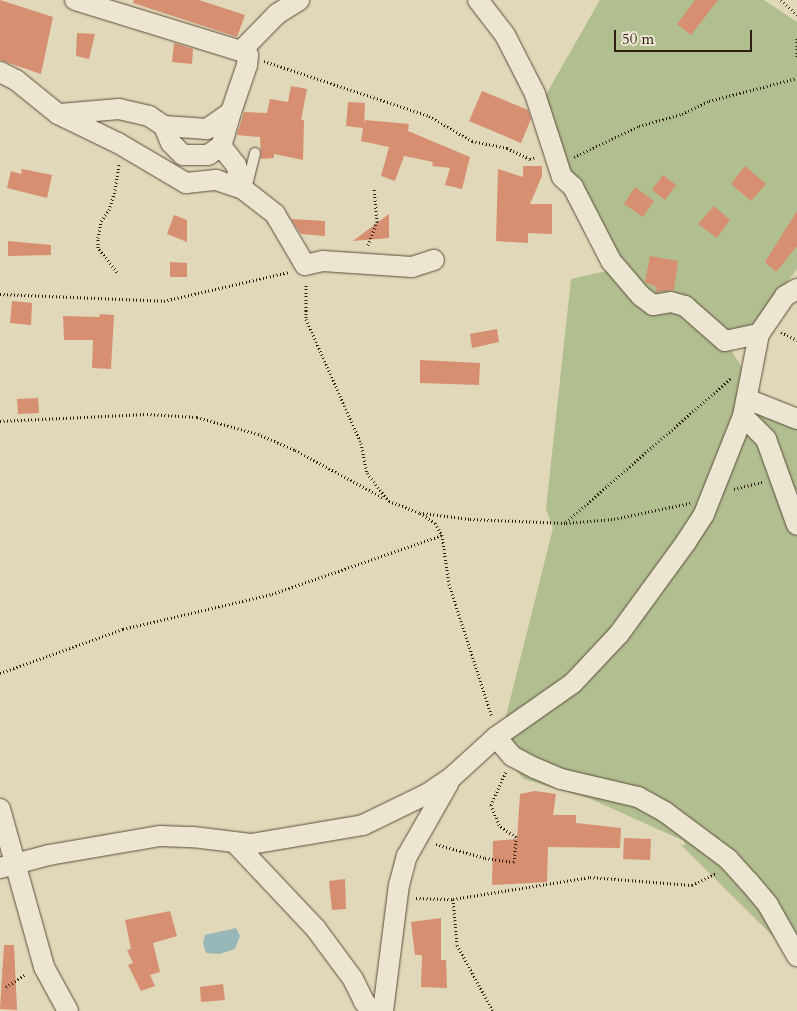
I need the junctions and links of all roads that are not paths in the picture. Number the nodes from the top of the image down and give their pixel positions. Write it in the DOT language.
graph roads {
  1 [pos="76,0"];
  2 [pos="299,0"];
  3 [pos="478,0"];
  4 [pos="245,53"];
  5 [pos="0,72"];
  6 [pos="231,112"];
  7 [pos="58,114"];
  8 [pos="164,126"];
  9 [pos="221,146"];
  10 [pos="255,153"];
  11 [pos="248,193"];
  12 [pos="434,260"];
  13 [pos="797,289"];
  14 [pos="759,334"];
  15 [pos="745,407"];
  16 [pos="797,420"];
  17 [pos="797,525"];
  18 [pos="496,737"];
  19 [pos="451,778"];
  20 [pos="0,810"];
  21 [pos="236,844"];
  22 [pos="6,862"];
  23 [pos="797,956"];
  24 [pos="68,1011"];
  25 [pos="373,1011"];
  26 [pos="383,1011"];
  1 -- 4 [label="street"];
  2 -- 4 [label="street"];
  3 -- 14 [label="street"];
  4 -- 6 [label="street"];
  5 -- 7 [label="street"];
  6 -- 8 [label="street"];
  6 -- 9 [label="street"];
  7 -- 8 [label="street"];
  7 -- 11 [label="street"];
  8 -- 9 [label="street"];
  9 -- 11 [label="street"];
  10 -- 11 [label="lane"];
  11 -- 12 [label="street"];
  13 -- 14 [label="street"];
  14 -- 15 [label="street"];
  15 -- 16 [label="street"];
  15 -- 17 [label="street"];
  15 -- 18 [label="street"];
  18 -- 19 [label="street"];
  18 -- 23 [label="street"];
  19 -- 21 [label="street"];
  19 -- 26 [label="street"];
  20 -- 22 [label="street"];
  21 -- 22 [label="street"];
  21 -- 25 [label="street"];
  22 -- 24 [label="street"];
}
